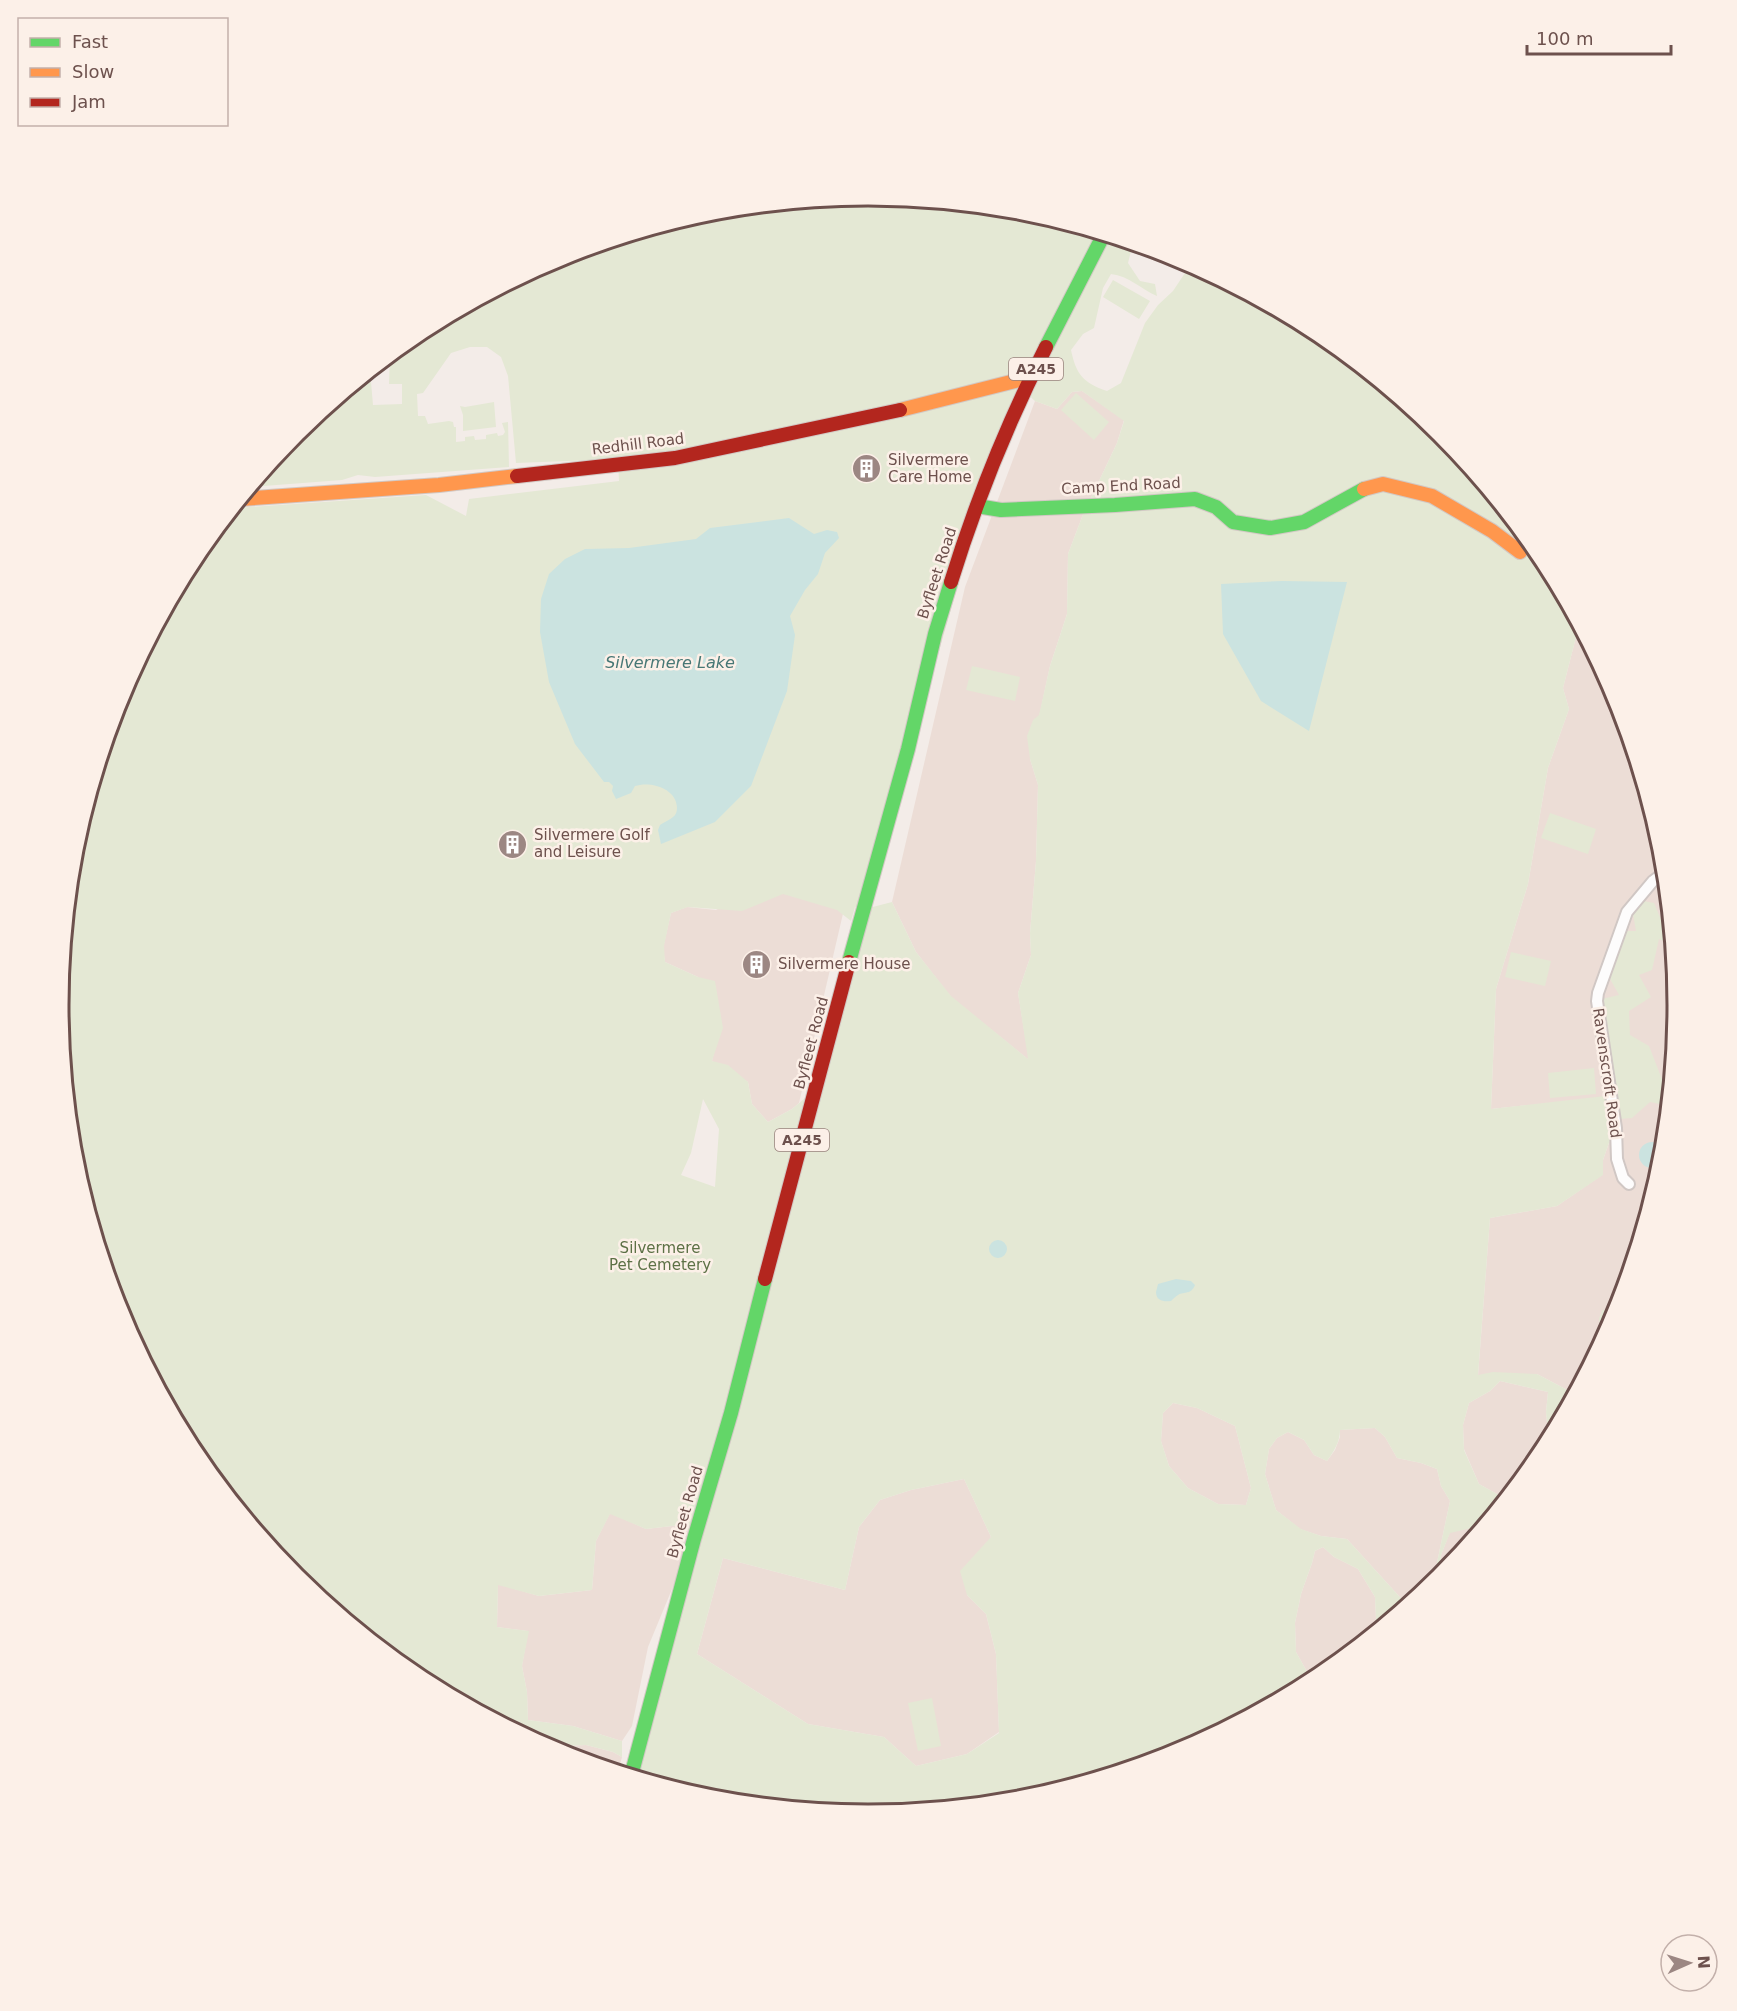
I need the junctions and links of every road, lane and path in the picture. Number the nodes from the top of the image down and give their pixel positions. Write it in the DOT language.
graph roads {
  1 [pos="1101,241"];
  2 [pos="1032,377"];
  3 [pos="251,498"];
  4 [pos="976,506"];
  5 [pos="1520,552"];
  6 [pos="1657,878"];
  7 [pos="1629,1184"];
  8 [pos="633,1769"];
  1 -- 2 [label="main road, Byfleet Road / A245"];
  2 -- 3 [label="main road, Redhill Road"];
  2 -- 4 [label="main road, Byfleet Road / A245"];
  4 -- 5 [label="main road, Camp End Road"];
  4 -- 8 [label="main road, Byfleet Road / A245"];
  6 -- 7 [label="street, Ravenscroft Road"];
}
